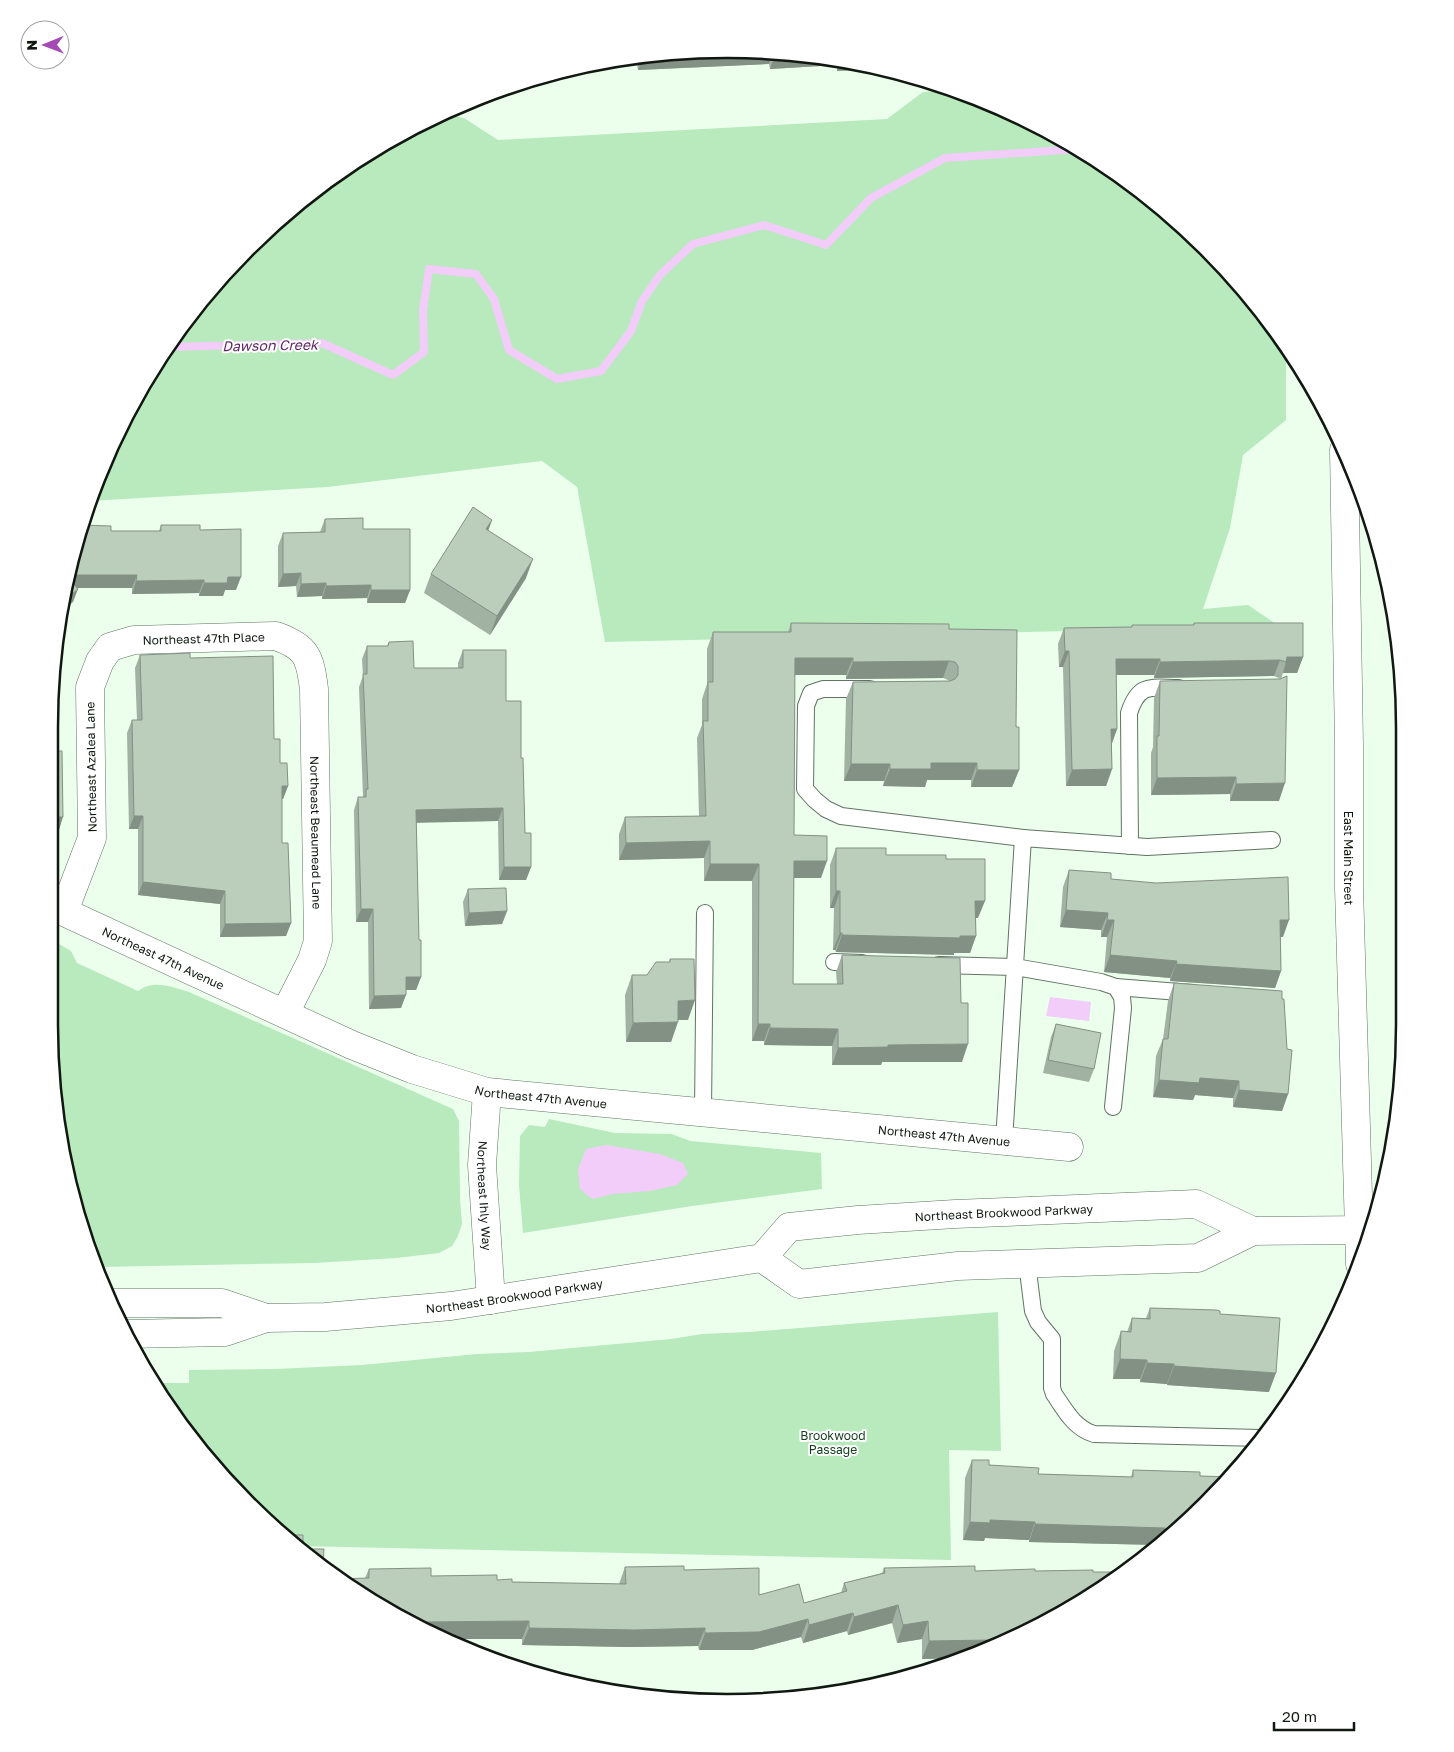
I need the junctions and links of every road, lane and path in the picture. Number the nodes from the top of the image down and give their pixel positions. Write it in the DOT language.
graph roads {
  1 [pos="1344,467"];
  2 [pos="134,640"];
  3 [pos="300,649"];
  4 [pos="887,688"];
  5 [pos="1196,688"];
  6 [pos="1023,838"];
  7 [pos="1272,840"];
  8 [pos="1130,846"];
  9 [pos="58,906"];
  10 [pos="58,908"];
  11 [pos="704,913"];
  12 [pos="834,962"];
  13 [pos="882,964"];
  14 [pos="920,965"];
  15 [pos="1015,967"];
  16 [pos="1116,987"];
  17 [pos="1210,994"];
  18 [pos="285,1013"];
  19 [pos="487,1092"];
  20 [pos="1112,1107"];
  21 [pos="703,1112"];
  22 [pos="1004,1141"];
  23 [pos="1069,1147"];
  24 [pos="1365,1227"];
  25 [pos="1365,1230"];
  26 [pos="1253,1231"];
  27 [pos="762,1258"];
  28 [pos="1026,1263"];
  29 [pos="491,1300"];
  30 [pos="118,1303"];
  31 [pos="266,1318"];
  32 [pos="134,1334"];
  33 [pos="1254,1438"];
  1 -- 24 [label="main road, East Main Street"];
  2 -- 3 [label="main road, Northeast 47th Place"];
  2 -- 9 [label="main road, Northeast Azalea Lane"];
  3 -- 18 [label="main road, Northeast Beaumead Lane"];
  4 -- 6 [label="lane"];
  5 -- 8 [label="lane"];
  6 -- 8 [label="lane"];
  6 -- 15 [label="lane"];
  7 -- 8 [label="lane"];
  10 -- 18 [label="main road, Northeast 47th Avenue"];
  11 -- 21 [label="lane"];
  12 -- 13 [label="lane"];
  14 -- 15 [label="lane"];
  15 -- 16 [label="lane"];
  15 -- 22 [label="lane"];
  16 -- 17 [label="lane"];
  16 -- 20 [label="lane"];
  18 -- 19 [label="main road, Northeast 47th Avenue"];
  19 -- 21 [label="main road, Northeast 47th Avenue"];
  19 -- 29 [label="main road, Northeast Ihly Way"];
  21 -- 22 [label="main road, Northeast 47th Avenue"];
  22 -- 23 [label="main road, Northeast 47th Avenue"];
  25 -- 26 [label="main road, Northeast Brookwood Parkway"];
  26 -- 27 [label="main road, Northeast Brookwood Parkway"];
  26 -- 28 [label="main road, Northeast Brookwood Parkway"];
  27 -- 28 [label="main road, Northeast Brookwood Parkway"];
  27 -- 29 [label="main road, Northeast Brookwood Parkway"];
  28 -- 33 [label="lane"];
  29 -- 31 [label="main road, Northeast Brookwood Parkway"];
  30 -- 31 [label="main road, Northeast Brookwood Parkway"];
  31 -- 32 [label="main road, Northeast Brookwood Parkway"];
}
